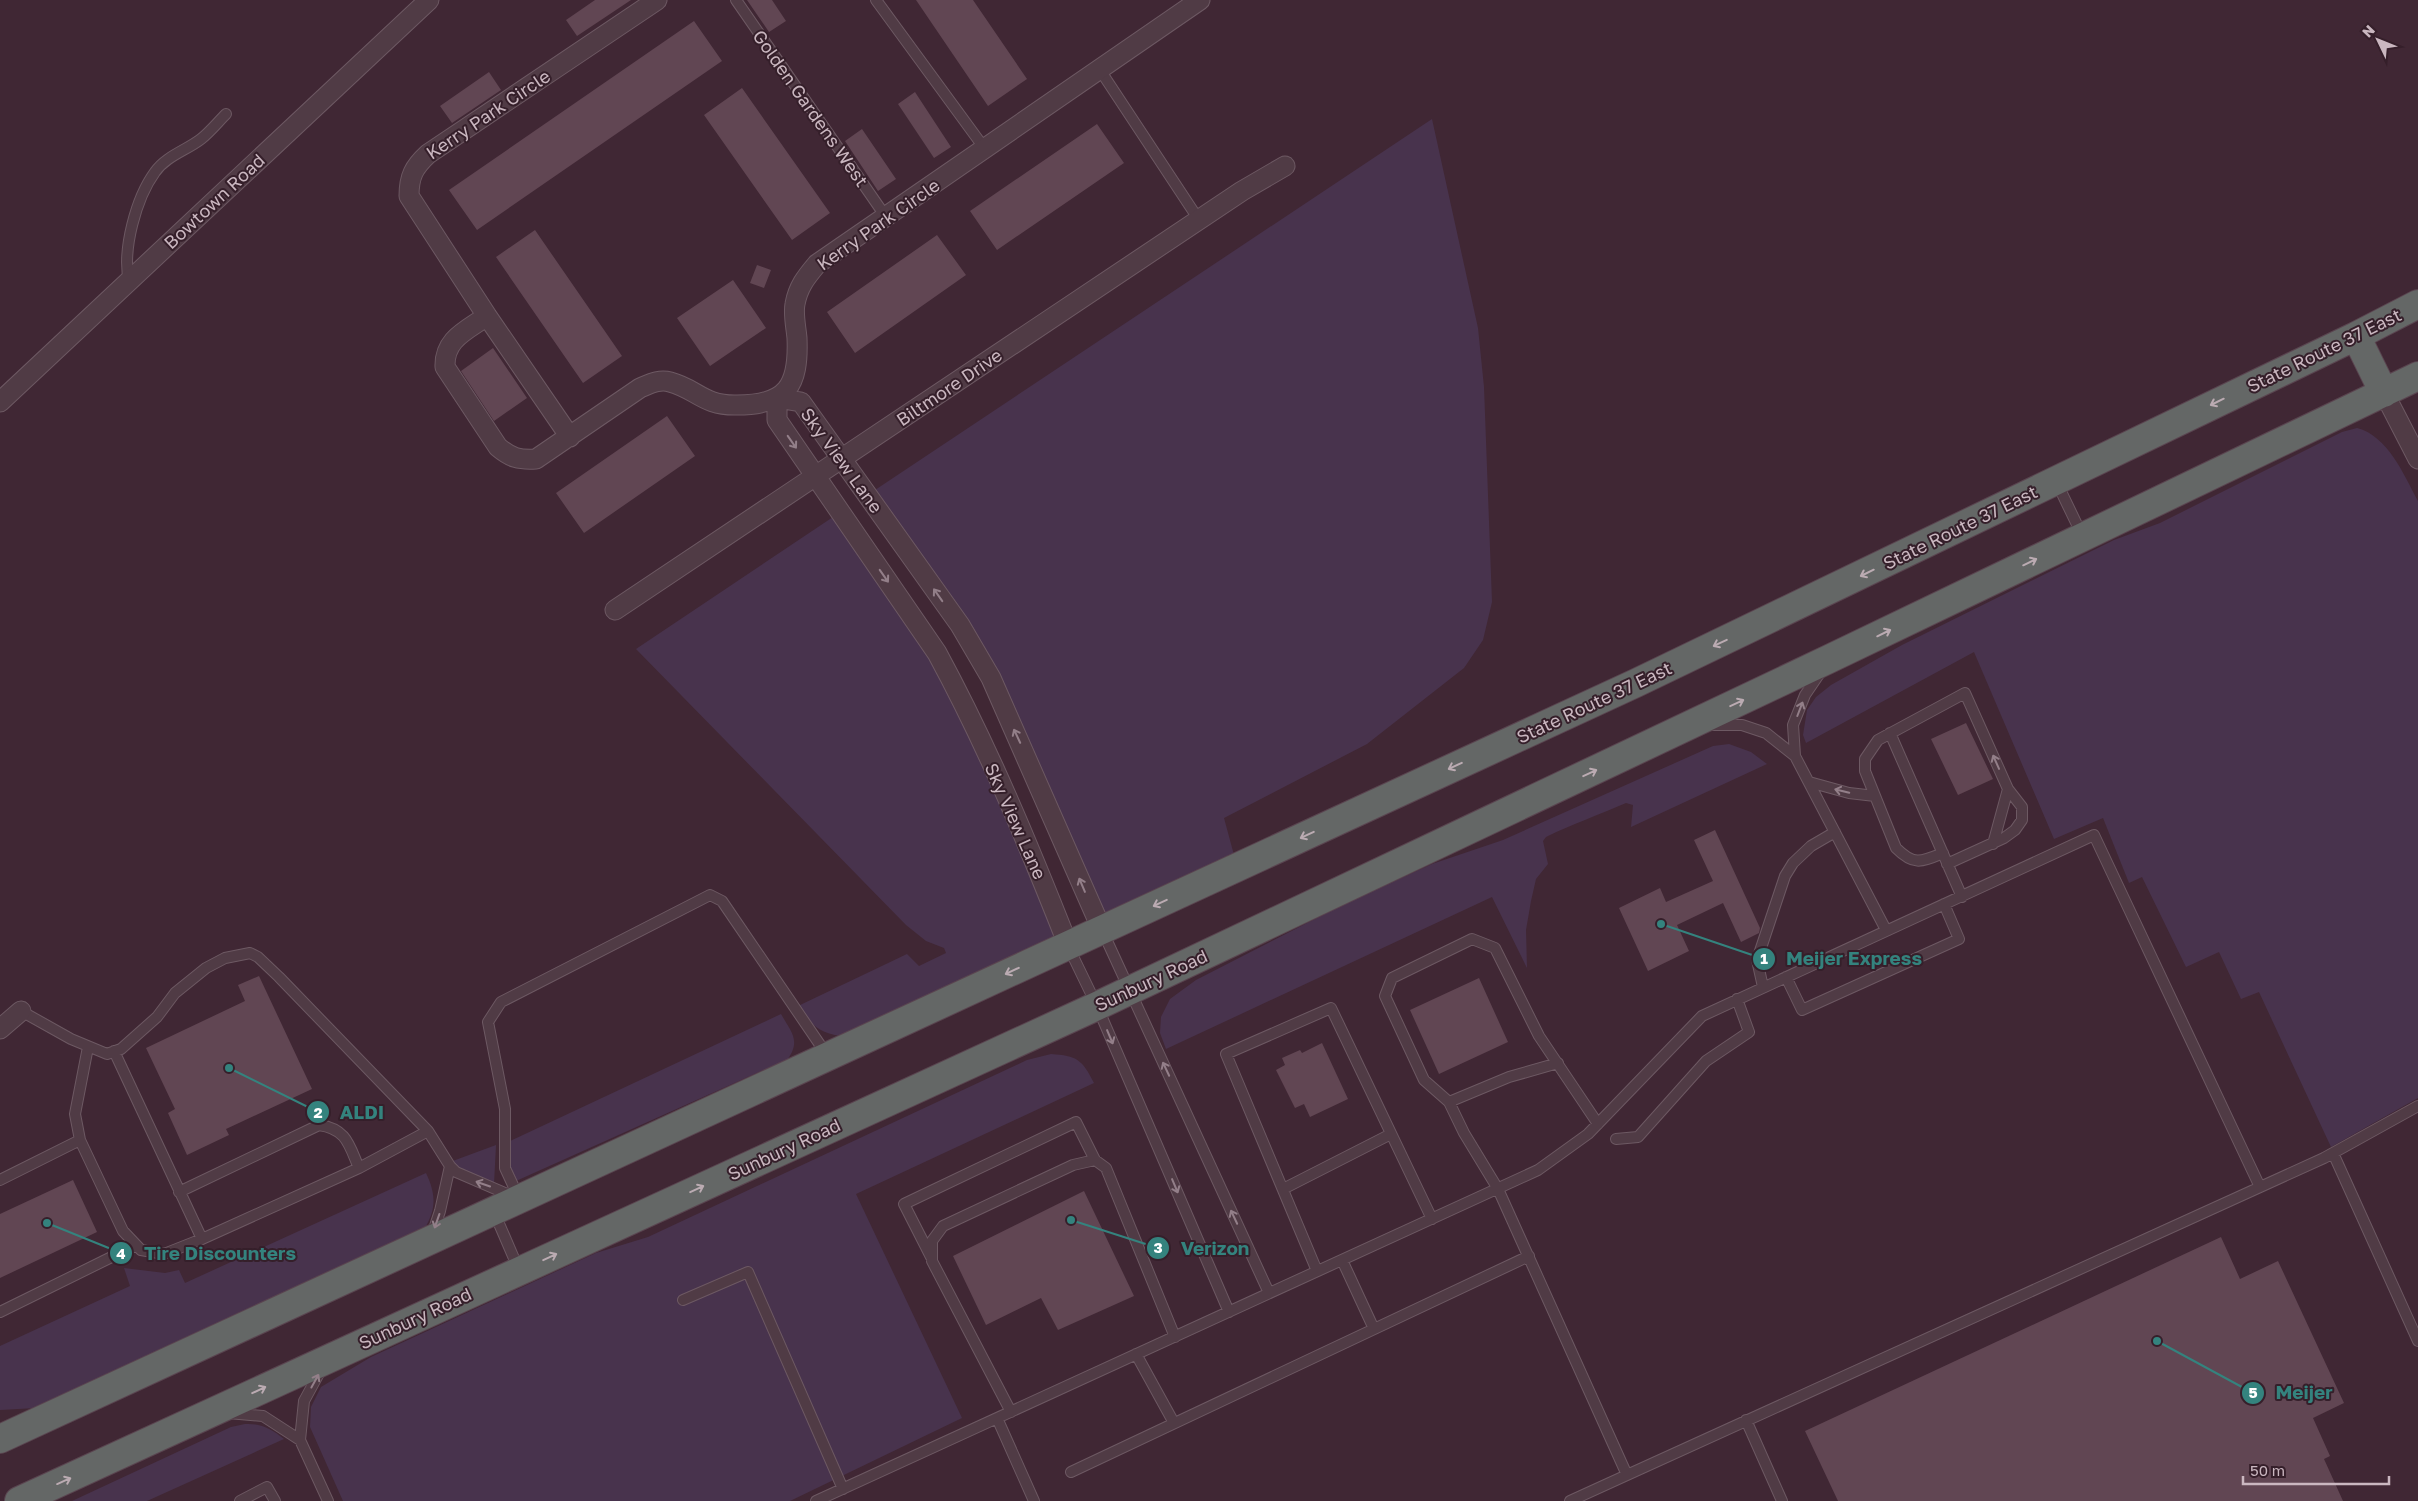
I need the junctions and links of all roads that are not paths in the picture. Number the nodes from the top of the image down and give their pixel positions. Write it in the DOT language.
graph roads {
  1 [pos="429,0"];
  2 [pos="657,0"];
  3 [pos="736,0"];
  4 [pos="876,0"];
  5 [pos="1200,0"];
  6 [pos="1100,70"];
  7 [pos="226,114"];
  8 [pos="985,149"];
  9 [pos="1285,166"];
  10 [pos="886,217"];
  11 [pos="1199,220"];
  12 [pos="129,281"];
  13 [pos="2418,304"];
  14 [pos="487,316"];
  15 [pos="2356,336"];
  16 [pos="2418,376"];
  17 [pos="2384,393"];
  18 [pos="777,398"];
  19 [pos="0,402"];
  20 [pos="570,438"];
  21 [pos="841,458"];
  22 [pos="2418,459"];
  23 [pos="815,476"];
  24 [pos="2056,481"];
  25 [pos="2083,536"];
  26 [pos="615,610"];
  27 [pos="1830,659"];
  28 [pos="1692,724"];
  29 [pos="1890,732"];
  30 [pos="1795,756"];
  31 [pos="1809,782"];
  32 [pos="2008,789"];
  33 [pos="1875,796"];
  34 [pos="1835,832"];
  35 [pos="1993,844"];
  36 [pos="1943,853"];
  37 [pos="1947,864"];
  38 [pos="1962,897"];
  39 [pos="1944,904"];
  40 [pos="1102,930"];
  41 [pos="1886,930"];
  42 [pos="1068,945"];
  43 [pos="1786,977"];
  44 [pos="1763,987"];
  45 [pos="1129,990"];
  46 [pos="1737,999"];
  47 [pos="1097,1006"];
  48 [pos="21,1011"];
  49 [pos="0,1029"];
  50 [pos="88,1047"];
  51 [pos="114,1051"];
  52 [pos="827,1055"];
  53 [pos="1558,1063"];
  54 [pos="1449,1102"];
  55 [pos="2418,1106"];
  56 [pos="1598,1124"];
  57 [pos="428,1131"];
  58 [pos="1391,1134"];
  59 [pos="1616,1139"];
  60 [pos="80,1140"];
  61 [pos="2332,1153"];
  62 [pos="1095,1160"];
  63 [pos="450,1166"];
  64 [pos="358,1168"];
  65 [pos="0,1180"];
  66 [pos="2260,1187"];
  67 [pos="1283,1189"];
  68 [pos="1498,1189"];
  69 [pos="179,1192"];
  70 [pos="519,1199"];
  71 [pos="494,1211"];
  72 [pos="1432,1219"];
  73 [pos="202,1239"];
  74 [pos="430,1240"];
  75 [pos="136,1245"];
  76 [pos="1529,1256"];
  77 [pos="1342,1260"];
  78 [pos="932,1261"];
  79 [pos="520,1271"];
  80 [pos="1317,1271"];
  81 [pos="1269,1293"];
  82 [pos="683,1300"];
  83 [pos="0,1312"];
  84 [pos="1229,1312"];
  85 [pos="1374,1329"];
  86 [pos="1175,1337"];
  87 [pos="2418,1341"];
  88 [pos="1136,1354"];
  89 [pos="328,1358"];
  90 [pos="214,1411"];
  91 [pos="1011,1412"];
  92 [pos="997,1418"];
  93 [pos="1746,1420"];
  94 [pos="1174,1423"];
  95 [pos="3,1434"];
  96 [pos="300,1440"];
  97 [pos="1071,1472"];
  98 [pos="1627,1475"];
  99 [pos="268,1487"];
  100 [pos="842,1489"];
  101 [pos="19,1501"];
  102 [pos="240,1501"];
  103 [pos="262,1501"];
  104 [pos="275,1501"];
  105 [pos="328,1501"];
  106 [pos="816,1501"];
  107 [pos="1034,1501"];
  108 [pos="1570,1501"];
  109 [pos="1782,1501"];
  1 -- 12 [label="street, Bowtown Road"];
  2 -- 14 [label="street, Kerry Park Circle"];
  3 -- 10 [label="lane, Golden Gardens West"];
  4 -- 8 [label="lane"];
  5 -- 6 [label="street, Kerry Park Circle"];
  6 -- 8 [label="street, Kerry Park Circle"];
  6 -- 11 [label="lane"];
  7 -- 12 [label="lane"];
  8 -- 10 [label="street, Kerry Park Circle"];
  9 -- 11 [label="street, Biltmore Drive"];
  10 -- 18 [label="street, Kerry Park Circle"];
  11 -- 21 [label="street, Biltmore Drive"];
  12 -- 19 [label="street, Bowtown Road"];
  13 -- 15 [label="highway, State Route 37 East"];
  14 -- 20 [label="street, Kerry Park Circle"];
  14 -- 20 [label="street"];
  15 -- 17 [label="highway"];
  15 -- 24 [label="highway, State Route 37 East, one-way"];
  16 -- 17 [label="highway"];
  17 -- 22 [label="street"];
  17 -- 25 [label="highway"];
  18 -- 20 [label="street"];
  18 -- 21 [label="street, Sky View Lane"];
  18 -- 23 [label="street, Sky View Lane, one-way"];
  21 -- 23 [label="street, Biltmore Drive"];
  40 -- 21 [label="street, Sky View Lane, one-way"];
  23 -- 26 [label="street, Biltmore Drive"];
  23 -- 42 [label="street, Sky View Lane, one-way"];
  24 -- 25 [label="lane"];
  24 -- 40 [label="highway, State Route 37 East, one-way"];
  27 -- 25 [label="highway, one-way"];
  28 -- 27 [label="highway, one-way"];
  30 -- 27 [label="lane, one-way"];
  28 -- 30 [label="lane"];
  45 -- 28 [label="highway, Sunbury Road, one-way"];
  32 -- 29 [label="lane, one-way"];
  29 -- 33 [label="lane"];
  29 -- 36 [label="lane"];
  30 -- 31 [label="lane"];
  33 -- 31 [label="lane, one-way"];
  31 -- 34 [label="lane"];
  32 -- 35 [label="lane"];
  32 -- 35 [label="lane"];
  33 -- 36 [label="lane"];
  34 -- 41 [label="lane"];
  34 -- 44 [label="lane"];
  35 -- 37 [label="lane"];
  36 -- 37 [label="lane"];
  37 -- 38 [label="lane"];
  38 -- 39 [label="lane"];
  38 -- 66 [label="lane"];
  39 -- 41 [label="lane"];
  39 -- 43 [label="lane"];
  40 -- 42 [label="highway"];
  40 -- 45 [label="lane"];
  41 -- 43 [label="lane"];
  42 -- 47 [label="lane"];
  42 -- 52 [label="highway, one-way"];
  43 -- 44 [label="lane"];
  44 -- 46 [label="lane"];
  45 -- 47 [label="highway, Sunbury Road"];
  81 -- 45 [label="lane, one-way"];
  46 -- 56 [label="lane"];
  46 -- 59 [label="lane"];
  79 -- 47 [label="highway, Sunbury Road, one-way"];
  47 -- 84 [label="lane, one-way"];
  48 -- 49 [label="street"];
  48 -- 50 [label="lane"];
  50 -- 51 [label="lane"];
  50 -- 60 [label="lane"];
  51 -- 57 [label="lane"];
  51 -- 69 [label="lane"];
  52 -- 70 [label="highway"];
  52 -- 70 [label="lane"];
  53 -- 54 [label="lane"];
  53 -- 54 [label="lane"];
  53 -- 56 [label="lane"];
  54 -- 68 [label="lane"];
  55 -- 61 [label="lane"];
  56 -- 68 [label="lane"];
  57 -- 63 [label="lane"];
  57 -- 64 [label="lane"];
  58 -- 67 [label="lane"];
  58 -- 67 [label="lane"];
  58 -- 72 [label="lane"];
  60 -- 65 [label="lane"];
  60 -- 75 [label="lane"];
  61 -- 66 [label="lane"];
  61 -- 87 [label="lane"];
  62 -- 78 [label="lane"];
  62 -- 78 [label="lane"];
  62 -- 86 [label="lane"];
  70 -- 63 [label="lane, one-way"];
  63 -- 74 [label="lane, one-way"];
  64 -- 69 [label="lane"];
  64 -- 73 [label="lane"];
  66 -- 93 [label="lane"];
  67 -- 80 [label="lane"];
  68 -- 72 [label="lane"];
  68 -- 76 [label="lane"];
  69 -- 73 [label="lane"];
  70 -- 71 [label="highway"];
  71 -- 74 [label="highway"];
  71 -- 79 [label="lane"];
  72 -- 77 [label="lane"];
  73 -- 75 [label="lane"];
  74 -- 95 [label="highway"];
  75 -- 83 [label="lane"];
  76 -- 85 [label="lane"];
  76 -- 98 [label="lane"];
  77 -- 80 [label="lane"];
  77 -- 85 [label="lane"];
  78 -- 91 [label="lane"];
  79 -- 89 [label="highway, Sunbury Road"];
  80 -- 81 [label="lane"];
  81 -- 84 [label="lane"];
  82 -- 100 [label="lane"];
  84 -- 86 [label="lane"];
  85 -- 94 [label="lane"];
  86 -- 88 [label="lane"];
  88 -- 91 [label="lane"];
  88 -- 94 [label="lane"];
  90 -- 89 [label="highway, Sunbury Road, one-way"];
  96 -- 89 [label="lane, one-way"];
  90 -- 96 [label="lane"];
  101 -- 90 [label="highway, Sunbury Road, one-way"];
  91 -- 92 [label="lane"];
  92 -- 100 [label="lane"];
  92 -- 107 [label="lane"];
  93 -- 98 [label="lane"];
  93 -- 109 [label="lane"];
  94 -- 97 [label="lane"];
  96 -- 105 [label="lane"];
  98 -- 108 [label="lane"];
  99 -- 102 [label="lane"];
  99 -- 103 [label="lane"];
  99 -- 104 [label="lane"];
  100 -- 106 [label="lane"];
}
